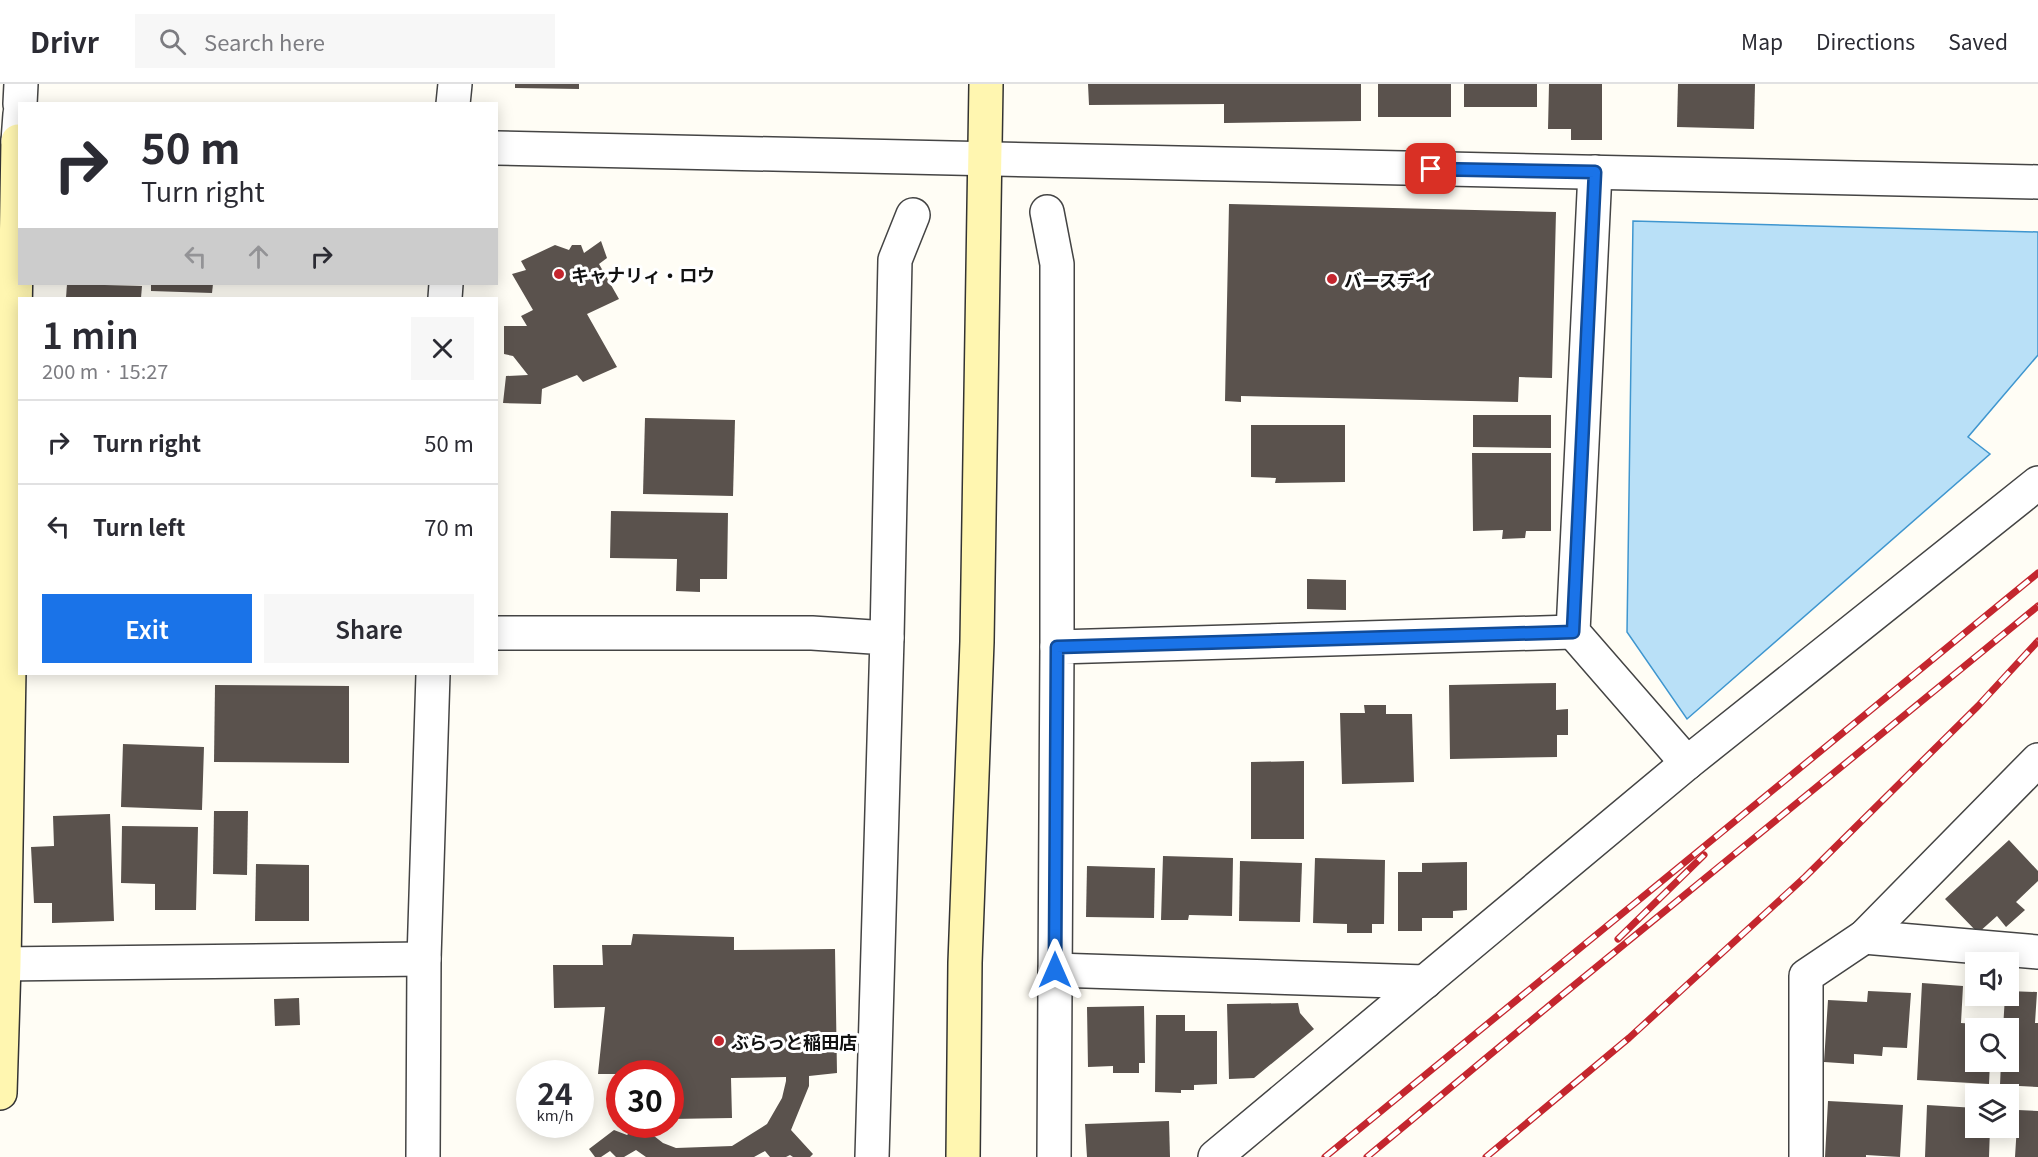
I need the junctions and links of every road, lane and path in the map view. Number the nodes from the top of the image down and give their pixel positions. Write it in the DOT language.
graph roads {
  1 [pos="21,84"];
  2 [pos="455,84"];
  3 [pos="986,84"];
  4 [pos="20,102"];
  5 [pos="453,102"];
  6 [pos="498,148"];
  7 [pos="984,159"];
  8 [pos="1595,172"];
  9 [pos="18,181"];
  10 [pos="2038,182"];
  11 [pos="1047,212"];
  12 [pos="914,215"];
  13 [pos="2038,483"];
  14 [pos="1573,632"];
  15 [pos="498,633"];
  16 [pos="887,638"];
  17 [pos="1057,647"];
  18 [pos="432,675"];
  19 [pos="2038,760"];
  20 [pos="1687,763"];
  21 [pos="1864,937"];
  22 [pos="2038,952"];
  23 [pos="424,959"];
  24 [pos="2,964"];
  25 [pos="1055,970"];
  26 [pos="1425,982"];
  27 [pos="0,1093"];
  28 [pos="423,1157"];
  29 [pos="872,1157"];
  30 [pos="963,1157"];
  31 [pos="1054,1157"];
  32 [pos="1215,1157"];
  33 [pos="1806,1157"];
  1 -- 4 [label="street"];
  2 -- 5 [label="street"];
  3 -- 7 [label="street"];
  6 -- 7 [label="street"];
  7 -- 8 [label="street"];
  7 -- 30 [label="street"];
  8 -- 10 [label="street"];
  8 -- 14 [label="street"];
  9 -- 24 [label="street"];
  11 -- 17 [label="street"];
  12 -- 16 [label="street"];
  13 -- 20 [label="street"];
  14 -- 17 [label="street"];
  14 -- 20 [label="street"];
  15 -- 16 [label="street"];
  16 -- 29 [label="street"];
  17 -- 25 [label="street"];
  18 -- 23 [label="street"];
  19 -- 21 [label="street"];
  20 -- 26 [label="street"];
  21 -- 22 [label="street"];
  21 -- 33 [label="street"];
  23 -- 24 [label="street"];
  23 -- 28 [label="street"];
  24 -- 27 [label="street"];
  25 -- 26 [label="street"];
  25 -- 31 [label="street"];
  26 -- 32 [label="street"];
}
